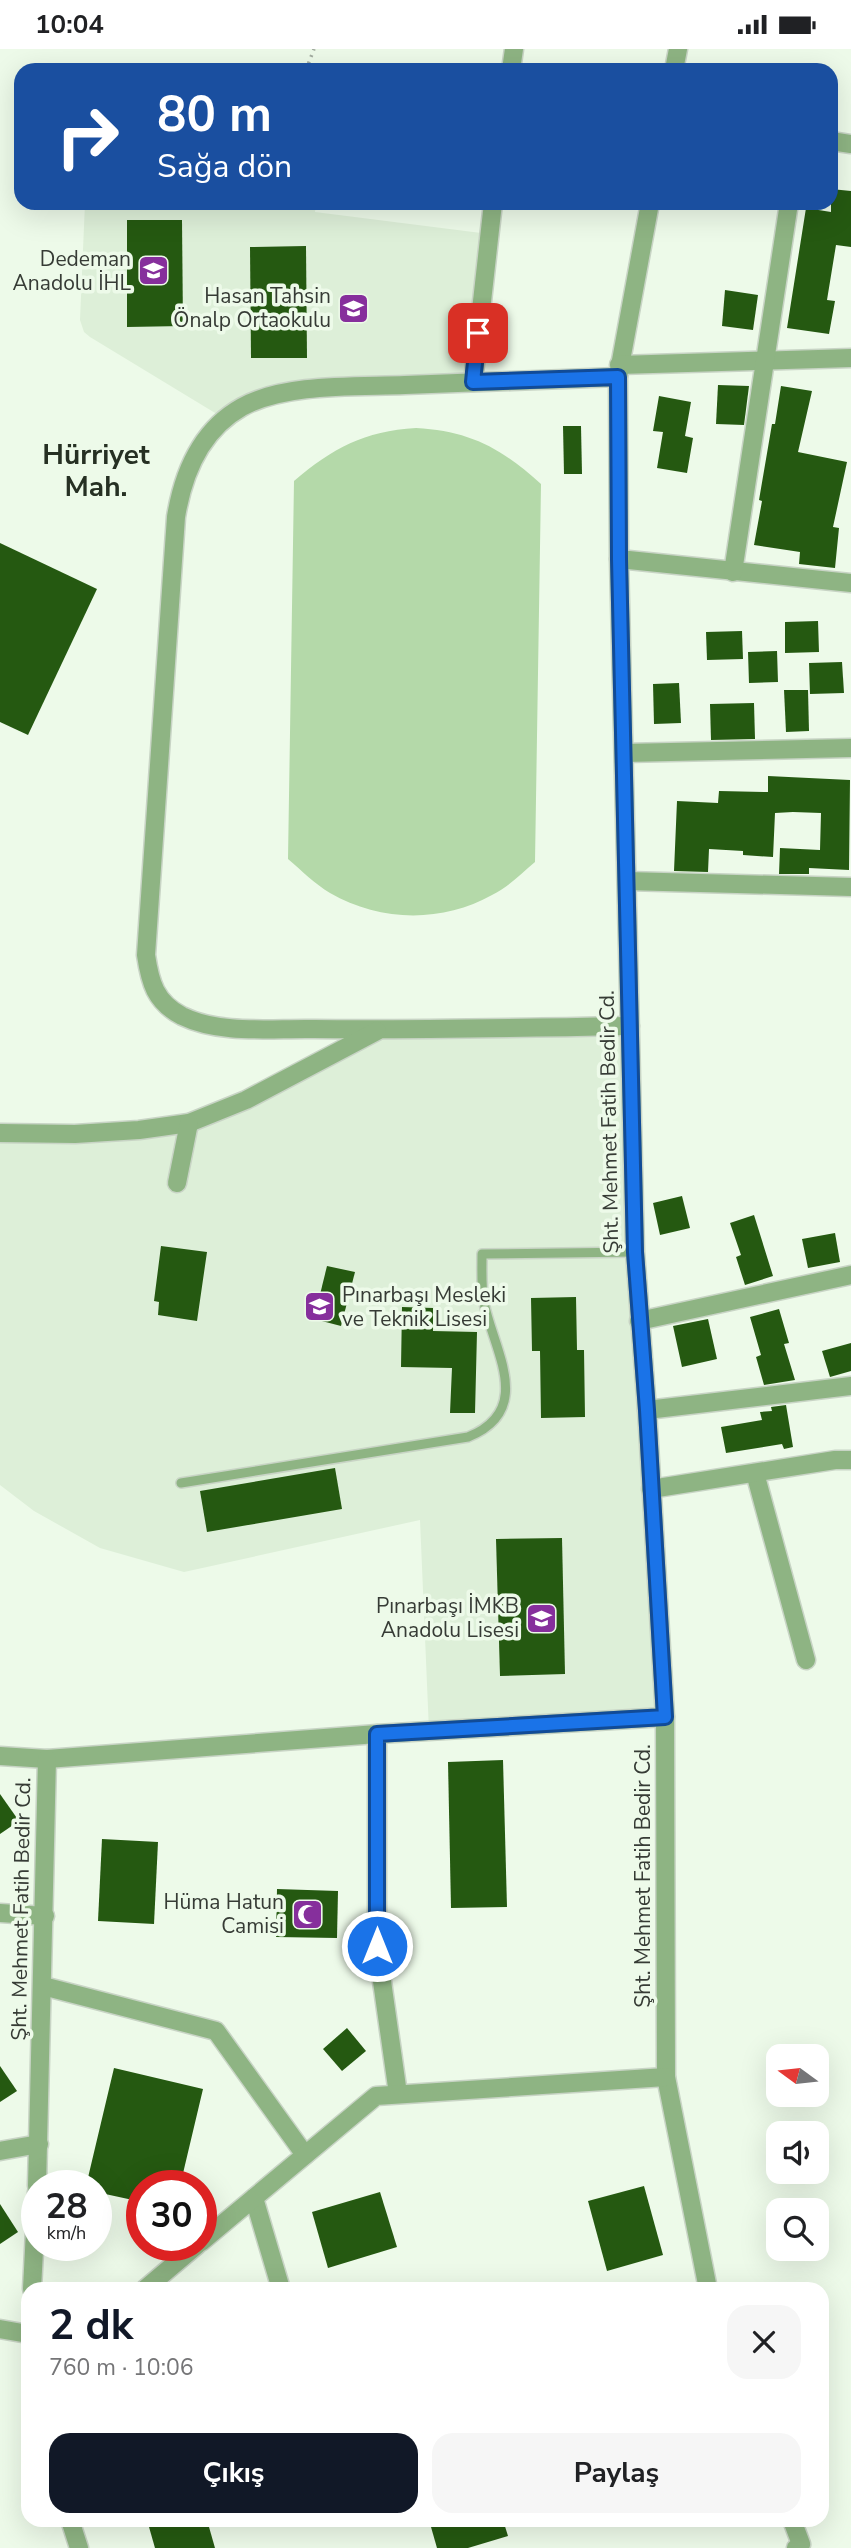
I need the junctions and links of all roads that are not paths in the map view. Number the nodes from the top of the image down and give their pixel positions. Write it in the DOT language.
graph roads {
  1 [pos="492,210"];
  2 [pos="649,210"];
  3 [pos="788,210"];
  4 [pos="851,358"];
  5 [pos="765,361"];
  6 [pos="619,371"];
  7 [pos="473,382"];
  8 [pos="619,559"];
  9 [pos="733,572"];
  10 [pos="851,583"];
  11 [pos="851,748"];
  12 [pos="624,753"];
  13 [pos="627,881"];
  14 [pos="851,887"];
  15 [pos="630,1026"];
  16 [pos="379,1030"];
  17 [pos="189,1123"];
  18 [pos="0,1133"];
  19 [pos="177,1183"];
  20 [pos="635,1252"];
  21 [pos="851,1275"];
  22 [pos="639,1321"];
  23 [pos="851,1386"];
  24 [pos="647,1410"];
  25 [pos="851,1460"];
  26 [pos="755,1473"];
  27 [pos="181,1483"];
  28 [pos="651,1489"];
  29 [pos="806,1660"];
  30 [pos="665,1717"];
  31 [pos="377,1734"];
  32 [pos="0,1756"];
  33 [pos="47,1759"];
  34 [pos="0,1913"];
  35 [pos="45,1916"];
  36 [pos="43,1986"];
  37 [pos="666,2077"];
  38 [pos="398,2094"];
  39 [pos="39,2144"];
  40 [pos="0,2151"];
  41 [pos="305,2155"];
  42 [pos="38,2170"];
  43 [pos="254,2197"];
  44 [pos="217,2229"];
  45 [pos="33,2261"];
  46 [pos="179,2261"];
  47 [pos="32,2282"];
  48 [pos="153,2282"];
  49 [pos="279,2282"];
  50 [pos="707,2282"];
  51 [pos="0,2329"];
  52 [pos="21,2332"];
  53 [pos="72,2527"];
  54 [pos="795,2527"];
  55 [pos="79,2548"];
  56 [pos="796,2548"];
  1 -- 7 [label="street"];
  2 -- 6 [label="street, Şht. Mehmet Fatih Bedir Cd."];
  3 -- 5 [label="street"];
  4 -- 5 [label="street"];
  5 -- 6 [label="street"];
  5 -- 9 [label="street"];
  6 -- 7 [label="street"];
  6 -- 8 [label="street, Şht. Mehmet Fatih Bedir Cd."];
  7 -- 16 [label="street"];
  8 -- 9 [label="street"];
  8 -- 12 [label="street, Şht. Mehmet Fatih Bedir Cd."];
  9 -- 10 [label="street"];
  11 -- 12 [label="street"];
  12 -- 13 [label="street, Şht. Mehmet Fatih Bedir Cd."];
  13 -- 14 [label="street"];
  13 -- 15 [label="street, Şht. Mehmet Fatih Bedir Cd."];
  15 -- 16 [label="street"];
  15 -- 20 [label="street, Şht. Mehmet Fatih Bedir Cd."];
  16 -- 17 [label="street"];
  17 -- 18 [label="street"];
  17 -- 19 [label="street"];
  20 -- 22 [label="street, Şht. Mehmet Fatih Bedir Cd."];
  20 -- 27 [label="lane"];
  21 -- 22 [label="street"];
  22 -- 24 [label="street, Şht. Mehmet Fatih Bedir Cd."];
  23 -- 24 [label="street"];
  24 -- 28 [label="street, Şht. Mehmet Fatih Bedir Cd."];
  25 -- 26 [label="street"];
  26 -- 28 [label="street"];
  26 -- 29 [label="street"];
  28 -- 30 [label="street, Şht. Mehmet Fatih Bedir Cd."];
  30 -- 31 [label="street"];
  30 -- 37 [label="street, Şht. Mehmet Fatih Bedir Cd."];
  31 -- 33 [label="street"];
  31 -- 38 [label="street"];
  32 -- 33 [label="street"];
  33 -- 35 [label="street, Şht. Mehmet Fatih Bedir Cd."];
  34 -- 35 [label="street"];
  35 -- 36 [label="street, Şht. Mehmet Fatih Bedir Cd."];
  36 -- 39 [label="street, Şht. Mehmet Fatih Bedir Cd."];
  36 -- 41 [label="street"];
  37 -- 38 [label="street"];
  37 -- 50 [label="street, Şht. Mehmet Fatih Bedir Cd."];
  38 -- 41 [label="street"];
  39 -- 40 [label="street"];
  39 -- 42 [label="street, Şht. Mehmet Fatih Bedir Cd."];
  41 -- 43 [label="street"];
  43 -- 44 [label="street"];
  43 -- 49 [label="street"];
  45 -- 47 [label="street"];
  46 -- 48 [label="street"];
  51 -- 52 [label="street"];
  53 -- 55 [label="street"];
  54 -- 56 [label="street"];
}
